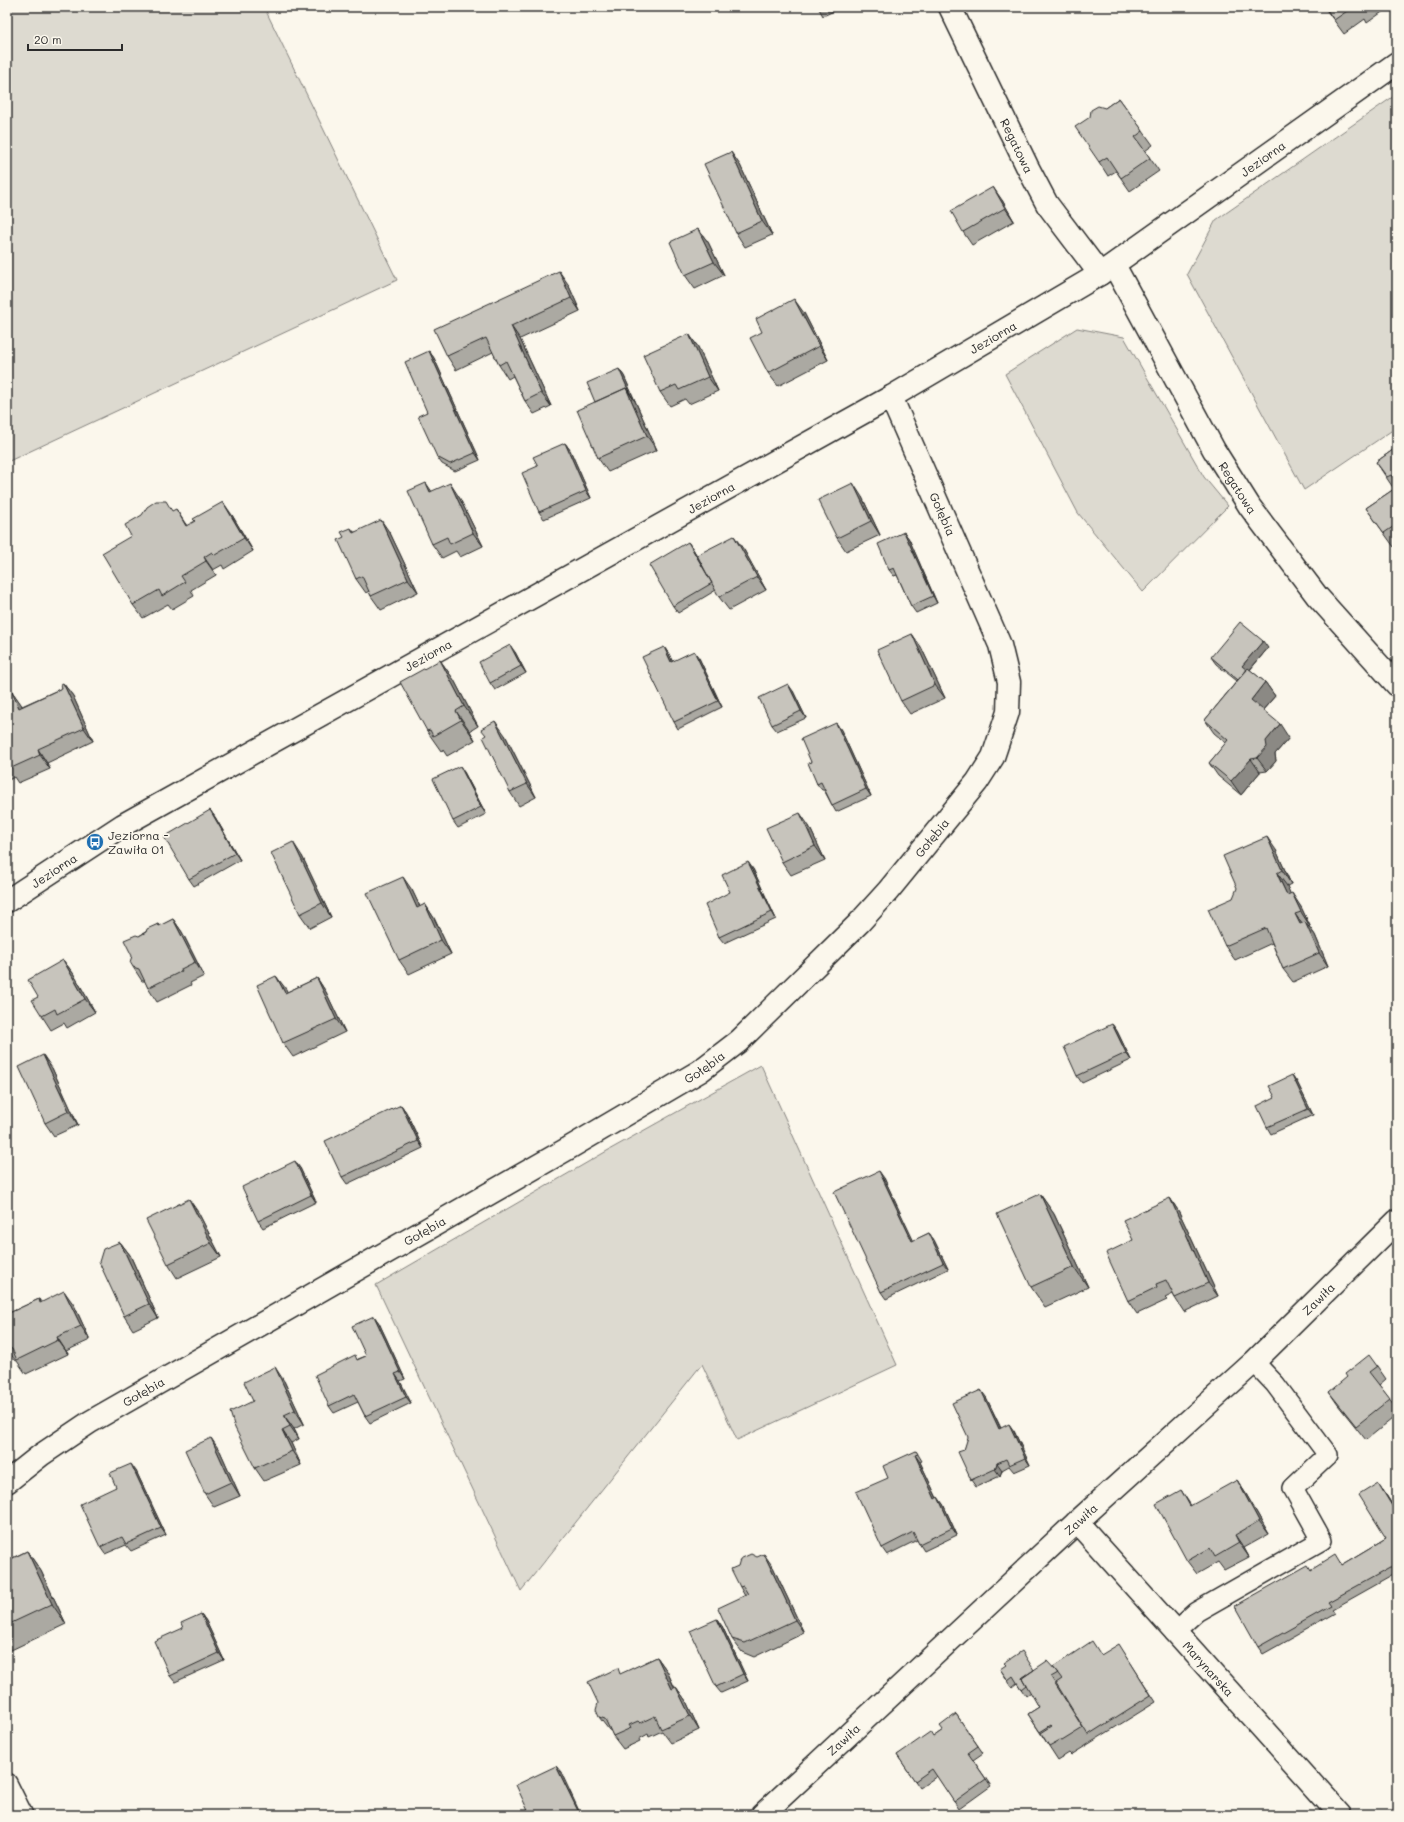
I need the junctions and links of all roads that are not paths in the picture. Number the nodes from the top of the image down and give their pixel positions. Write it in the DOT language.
graph roads {
  1 [pos="950,7"];
  2 [pos="1397,63"];
  3 [pos="1107,270"];
  4 [pos="890,397"];
  5 [pos="1397,685"];
  6 [pos="7,901"];
  7 [pos="1397,1221"];
  8 [pos="1254,1362"];
  9 [pos="7,1482"];
  10 [pos="1077,1522"];
  11 [pos="1174,1632"];
  12 [pos="7,1783"];
  13 [pos="23,1815"];
  14 [pos="762,1815"];
  15 [pos="1340,1815"];
  1 -- 3 [label="street, Regatowa"];
  2 -- 3 [label="street, Jeziorna"];
  3 -- 4 [label="street, Jeziorna"];
  3 -- 5 [label="street, Regatowa"];
  4 -- 6 [label="street, Jeziorna"];
  4 -- 9 [label="street, Gołębia"];
  7 -- 8 [label="street, Zawiła"];
  8 -- 10 [label="street, Zawiła"];
  8 -- 11 [label="lane"];
  10 -- 11 [label="street, Marynarska"];
  10 -- 14 [label="street, Zawiła"];
  11 -- 15 [label="street, Marynarska"];
  12 -- 13 [label="lane"];
}
